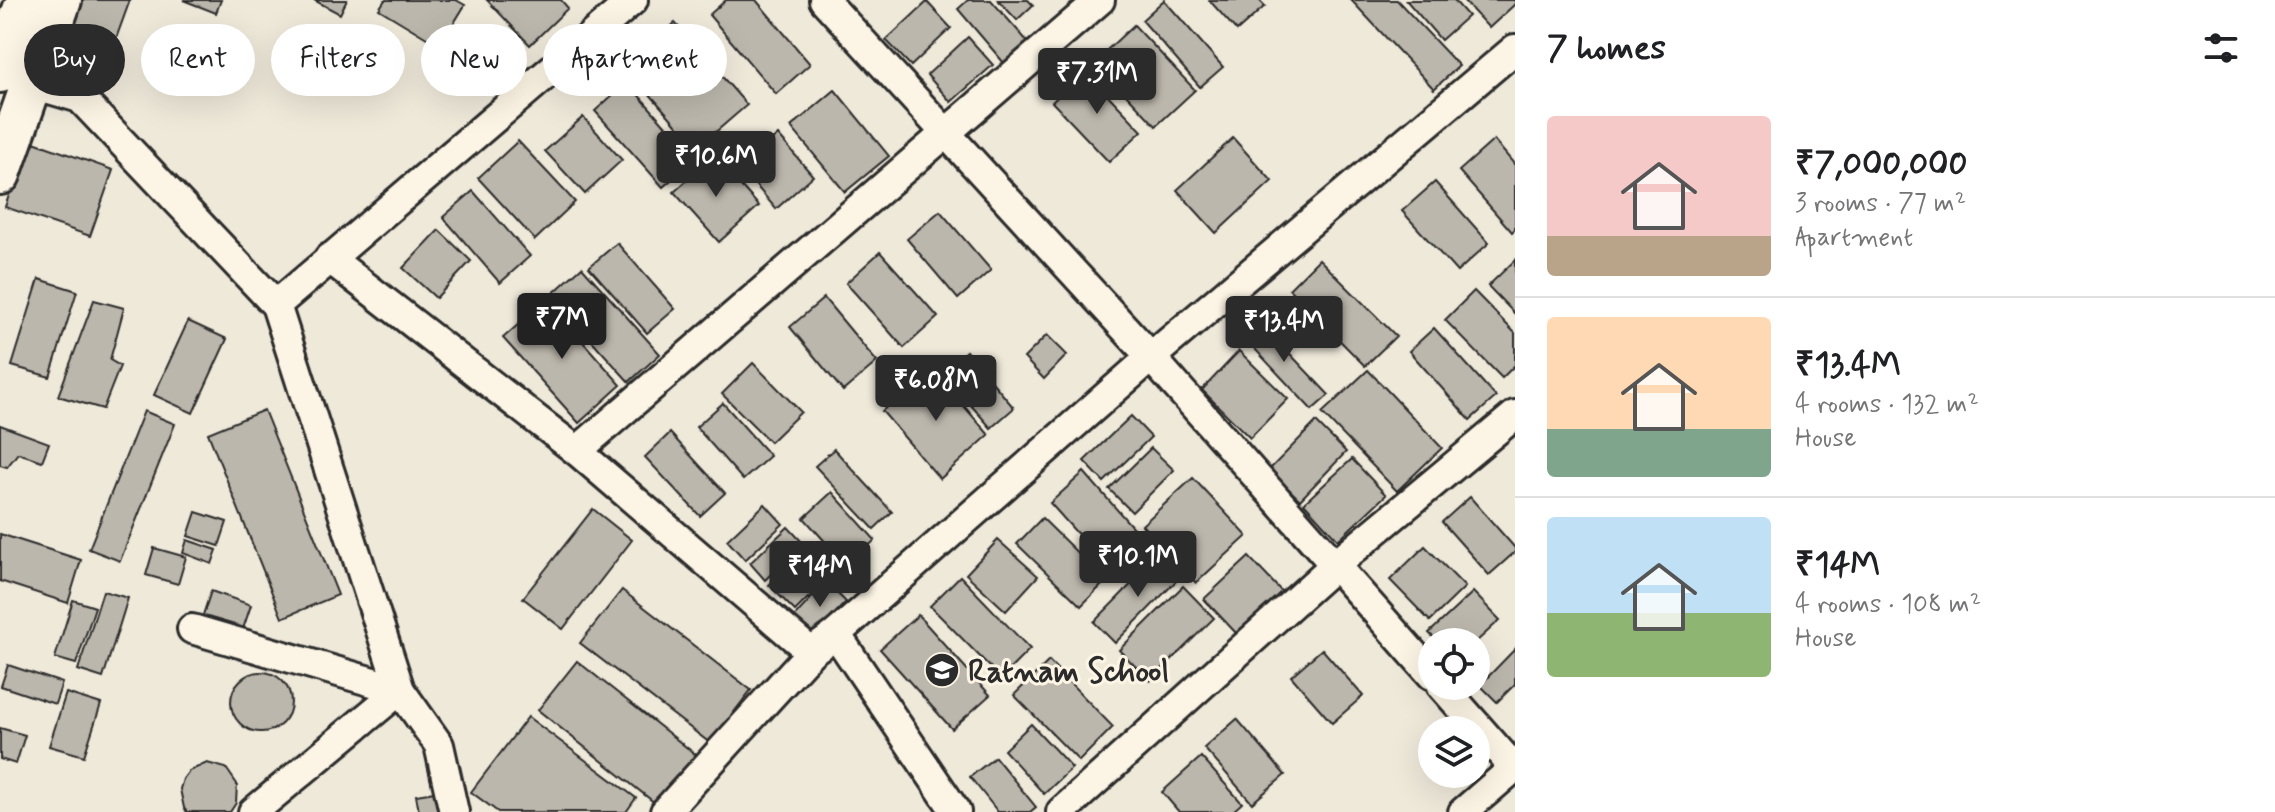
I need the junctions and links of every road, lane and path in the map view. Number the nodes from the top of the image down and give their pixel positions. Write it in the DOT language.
graph roads {
  1 [pos="27,0"];
  2 [pos="61,0"];
  3 [pos="633,0"];
  4 [pos="824,0"];
  5 [pos="1100,0"];
  6 [pos="1515,49"];
  7 [pos="10,77"];
  8 [pos="946,133"];
  9 [pos="0,174"];
  10 [pos="329,258"];
  11 [pos="276,305"];
  12 [pos="1151,357"];
  13 [pos="1515,415"];
  14 [pos="577,451"];
  15 [pos="1335,565"];
  16 [pos="192,629"];
  17 [pos="836,634"];
  18 [pos="811,652"];
  19 [pos="1418,659"];
  20 [pos="400,690"];
  21 [pos="1454,700"];
  22 [pos="1515,768"];
  23 [pos="253,812"];
  24 [pos="454,812"];
  25 [pos="665,812"];
  26 [pos="956,812"];
  27 [pos="1061,812"];
  28 [pos="1463,812"];
  1 -- 7 [label="main road"];
  2 -- 7 [label="main road"];
  3 -- 10 [label="street"];
  4 -- 8 [label="street"];
  5 -- 8 [label="street"];
  6 -- 12 [label="street"];
  7 -- 9 [label="main road"];
  7 -- 11 [label="street"];
  8 -- 12 [label="street"];
  8 -- 14 [label="street"];
  10 -- 11 [label="street"];
  10 -- 14 [label="street"];
  11 -- 20 [label="street"];
  12 -- 15 [label="street"];
  12 -- 17 [label="street"];
  13 -- 15 [label="street"];
  14 -- 18 [label="street"];
  15 -- 19 [label="street"];
  15 -- 27 [label="street"];
  16 -- 20 [label="street"];
  17 -- 18 [label="street"];
  17 -- 26 [label="street"];
  18 -- 25 [label="street"];
  20 -- 23 [label="street"];
  20 -- 24 [label="street"];
  21 -- 22 [label="street"];
  22 -- 28 [label="street"];
}
